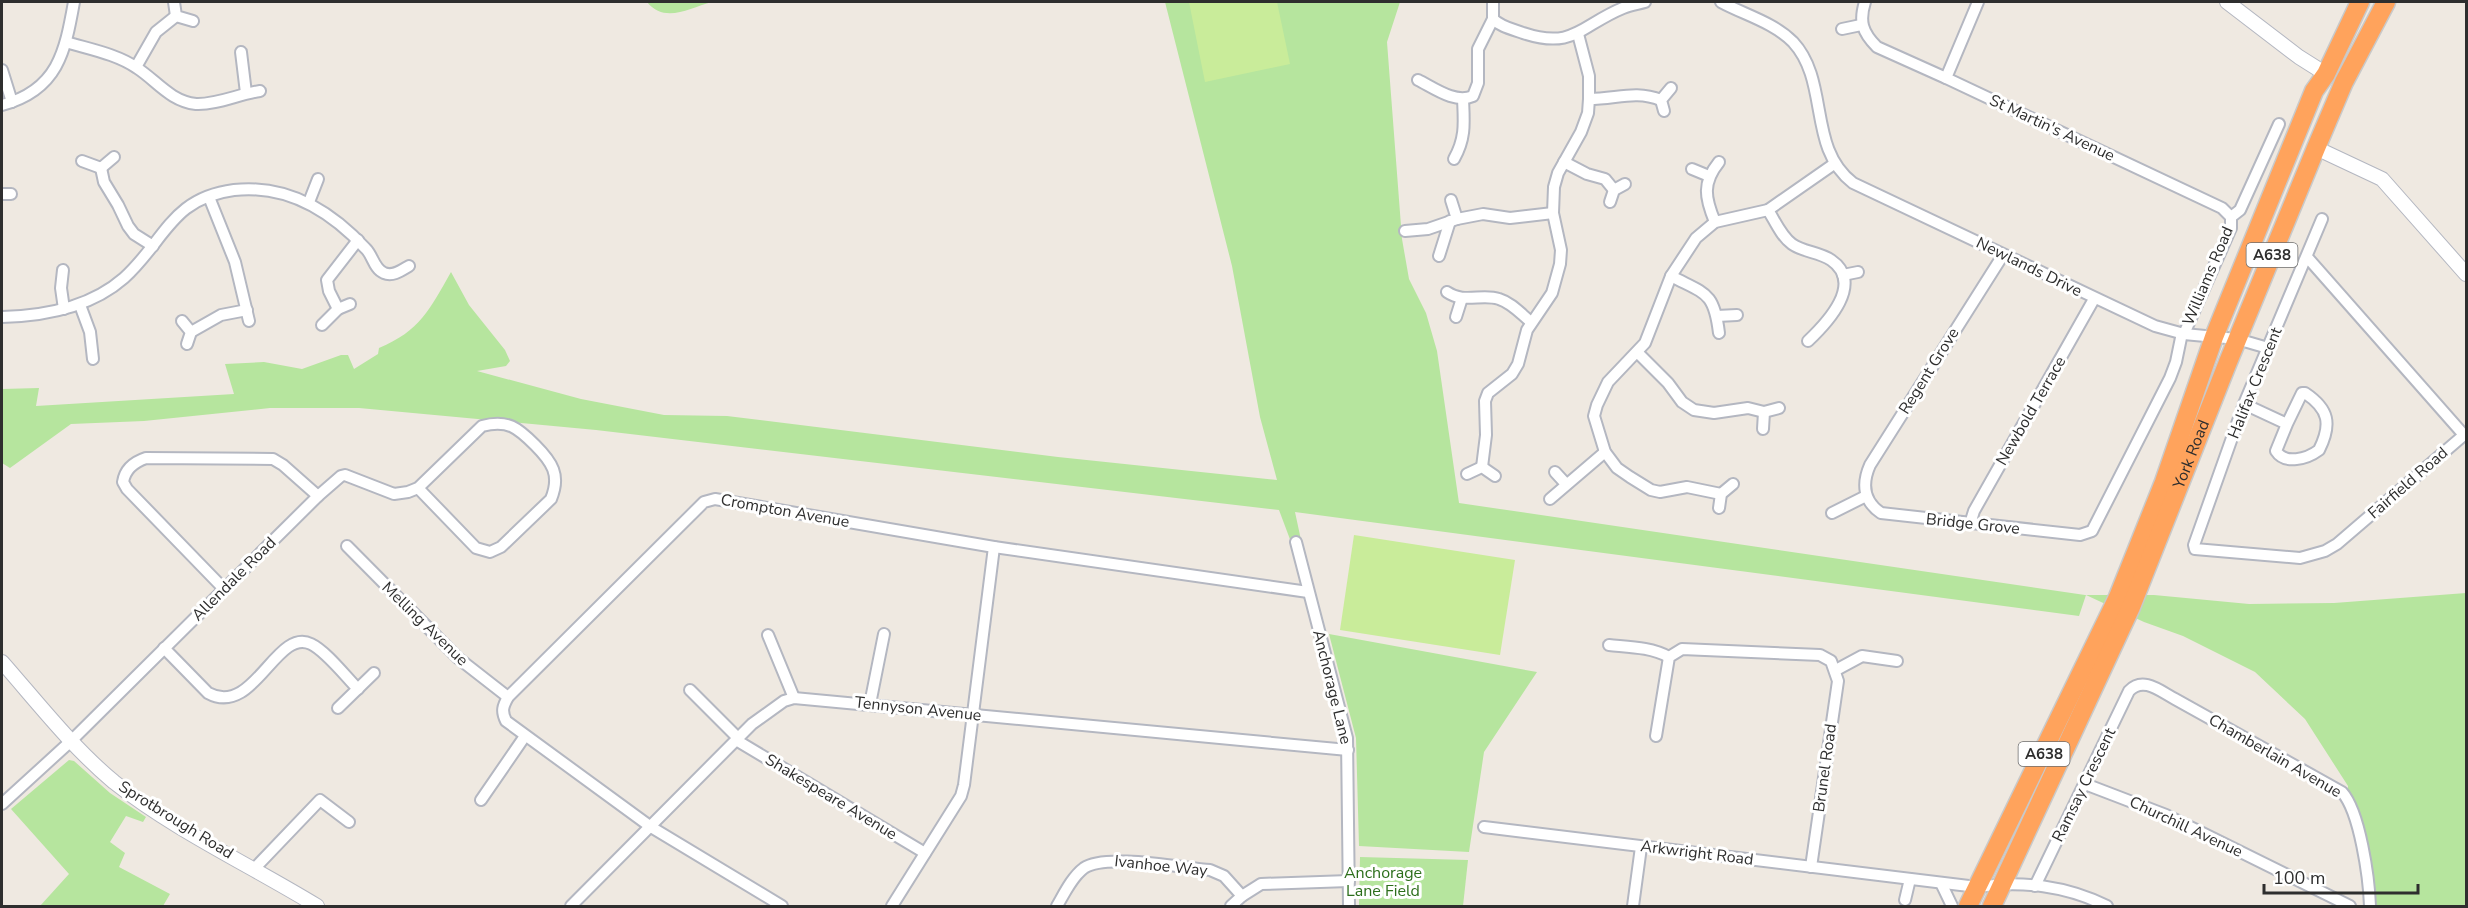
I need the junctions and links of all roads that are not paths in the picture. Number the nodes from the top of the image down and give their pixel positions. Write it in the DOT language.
graph roads {
  1 [pos="74,2"];
  2 [pos="174,2"];
  3 [pos="1493,2"];
  4 [pos="1641,2"];
  5 [pos="1721,2"];
  6 [pos="1865,2"];
  7 [pos="1978,2"];
  8 [pos="2227,2"];
  9 [pos="2348,2"];
  10 [pos="2360,2"];
  11 [pos="2386,2"];
  12 [pos="177,16"];
  13 [pos="1493,19"];
  14 [pos="193,21"];
  15 [pos="1861,25"];
  16 [pos="1842,29"];
  17 [pos="1578,34"];
  18 [pos="2343,35"];
  19 [pos="66,42"];
  20 [pos="241,52"];
  21 [pos="136,67"];
  22 [pos="2,70"];
  23 [pos="2326,74"];
  24 [pos="1946,78"];
  25 [pos="1418,80"];
  26 [pos="2344,82"];
  27 [pos="1671,88"];
  28 [pos="260,91"];
  29 [pos="246,93"];
  30 [pos="1463,99"];
  31 [pos="1589,99"];
  32 [pos="7,104"];
  33 [pos="2279,124"];
  34 [pos="2295,139"];
  35 [pos="2316,148"];
  36 [pos="114,157"];
  37 [pos="1454,159"];
  38 [pos="82,161"];
  39 [pos="1564,162"];
  40 [pos="1719,162"];
  41 [pos="1834,164"];
  42 [pos="101,168"];
  43 [pos="1692,169"];
  44 [pos="1709,176"];
  45 [pos="318,178"];
  46 [pos="1625,184"];
  47 [pos="1614,190"];
  48 [pos="209,197"];
  49 [pos="1451,201"];
  50 [pos="309,202"];
  51 [pos="1610,202"];
  52 [pos="1768,210"];
  53 [pos="1553,213"];
  54 [pos="2231,218"];
  55 [pos="2322,219"];
  56 [pos="1454,220"];
  57 [pos="1715,222"];
  58 [pos="1405,231"];
  59 [pos="358,240"];
  60 [pos="153,246"];
  61 [pos="2003,255"];
  62 [pos="1439,256"];
  63 [pos="2307,257"];
  64 [pos="409,266"];
  65 [pos="63,270"];
  66 [pos="1858,272"];
  67 [pos="2466,274"];
  68 [pos="1843,275"];
  69 [pos="1671,276"];
  70 [pos="1447,292"];
  71 [pos="1462,298"];
  72 [pos="2094,299"];
  73 [pos="350,304"];
  74 [pos="80,305"];
  75 [pos="64,309"];
  76 [pos="338,309"];
  77 [pos="1737,315"];
  78 [pos="1717,316"];
  79 [pos="1455,317"];
  80 [pos="2,318"];
  81 [pos="182,321"];
  82 [pos="1531,322"];
  83 [pos="322,325"];
  84 [pos="191,332"];
  85 [pos="1719,333"];
  86 [pos="2183,333"];
  87 [pos="2214,337"];
  88 [pos="2237,339"];
  89 [pos="1808,341"];
  90 [pos="187,344"];
  91 [pos="2268,348"];
  92 [pos="1638,352"];
  93 [pos="93,359"];
  94 [pos="2244,404"];
  95 [pos="1779,408"];
  96 [pos="1764,412"];
  97 [pos="2287,424"];
  98 [pos="1762,429"];
  99 [pos="2465,436"];
  100 [pos="1605,452"];
  101 [pos="1482,467"];
  102 [pos="1555,472"];
  103 [pos="1467,474"];
  104 [pos="1495,476"];
  105 [pos="1566,484"];
  106 [pos="1733,484"];
  107 [pos="418,488"];
  108 [pos="1721,494"];
  109 [pos="1866,494"];
  110 [pos="318,496"];
  111 [pos="1550,499"];
  112 [pos="1719,508"];
  113 [pos="1832,513"];
  114 [pos="1970,524"];
  115 [pos="2092,531"];
  116 [pos="1296,542"];
  117 [pos="347,546"];
  118 [pos="994,547"];
  119 [pos="2195,549"];
  120 [pos="224,589"];
  121 [pos="1308,592"];
  122 [pos="2126,597"];
  123 [pos="2116,620"];
  124 [pos="884,634"];
  125 [pos="768,635"];
  126 [pos="1609,645"];
  127 [pos="164,648"];
  128 [pos="1669,657"];
  129 [pos="1897,661"];
  130 [pos="2,662"];
  131 [pos="1836,670"];
  132 [pos="374,673"];
  133 [pos="2135,685"];
  134 [pos="358,689"];
  135 [pos="690,690"];
  136 [pos="508,697"];
  137 [pos="794,698"];
  138 [pos="870,704"];
  139 [pos="338,708"];
  140 [pos="973,715"];
  141 [pos="525,736"];
  142 [pos="1656,736"];
  143 [pos="737,740"];
  144 [pos="71,741"];
  145 [pos="1348,750"];
  146 [pos="2085,784"];
  147 [pos="481,800"];
  148 [pos="2,804"];
  149 [pos="349,822"];
  150 [pos="651,827"];
  151 [pos="1484,827"];
  152 [pos="1641,847"];
  153 [pos="925,853"];
  154 [pos="1811,867"];
  155 [pos="254,869"];
  156 [pos="1910,879"];
  157 [pos="1349,881"];
  158 [pos="1941,883"];
  159 [pos="2003,883"];
  160 [pos="2035,886"];
  161 [pos="1977,887"];
  162 [pos="1242,896"];
  163 [pos="1905,900"];
  164 [pos="317,906"];
  165 [pos="571,906"];
  166 [pos="782,906"];
  167 [pos="892,906"];
  168 [pos="1057,906"];
  169 [pos="1231,906"];
  170 [pos="1349,906"];
  171 [pos="1633,906"];
  172 [pos="1952,906"];
  173 [pos="1968,906"];
  174 [pos="1992,906"];
  175 [pos="2107,906"];
  176 [pos="2350,906"];
  177 [pos="2370,906"];
  1 -- 19 [label="street"];
  2 -- 12 [label="street"];
  3 -- 13 [label="street"];
  4 -- 17 [label="street"];
  5 -- 41 [label="street"];
  6 -- 15 [label="street"];
  7 -- 24 [label="street"];
  8 -- 23 [label="street"];
  9 -- 18 [label="highway"];
  10 -- 18 [label="highway, York Road / A638"];
  11 -- 26 [label="highway, York Road / A638"];
  12 -- 14 [label="street"];
  12 -- 21 [label="street"];
  13 -- 17 [label="street"];
  13 -- 30 [label="street"];
  15 -- 16 [label="street"];
  15 -- 24 [label="street, St Martin's Avenue"];
  17 -- 31 [label="street"];
  18 -- 23 [label="highway, York Road / A638"];
  19 -- 21 [label="street"];
  19 -- 32 [label="street"];
  20 -- 29 [label="street"];
  21 -- 29 [label="street"];
  22 -- 32 [label="street"];
  23 -- 26 [label="street"];
  23 -- 34 [label="highway, York Road / A638"];
  24 -- 54 [label="street, St Martin's Avenue"];
  25 -- 30 [label="street"];
  26 -- 35 [label="highway, York Road / A638"];
  27 -- 31 [label="street"];
  28 -- 29 [label="street"];
  30 -- 37 [label="street"];
  31 -- 39 [label="street"];
  33 -- 54 [label="street, Williams Road"];
  34 -- 35 [label="highway"];
  34 -- 87 [label="highway, York Road / A638"];
  35 -- 67 [label="street"];
  35 -- 88 [label="highway, York Road / A638"];
  36 -- 42 [label="street"];
  38 -- 42 [label="street"];
  39 -- 47 [label="street"];
  39 -- 53 [label="street"];
  40 -- 44 [label="street"];
  41 -- 52 [label="street"];
  41 -- 61 [label="street, Newlands Drive"];
  42 -- 60 [label="street"];
  43 -- 44 [label="street"];
  44 -- 57 [label="street"];
  45 -- 50 [label="street"];
  46 -- 47 [label="street"];
  47 -- 51 [label="street"];
  48 -- 50 [label="street"];
  48 -- 60 [label="street"];
  48 -- 84 [label="street"];
  49 -- 56 [label="street"];
  50 -- 59 [label="street"];
  52 -- 57 [label="street"];
  52 -- 68 [label="street"];
  53 -- 56 [label="street"];
  53 -- 82 [label="street"];
  54 -- 86 [label="street, Williams Road"];
  55 -- 63 [label="street, Halifax Crescent"];
  56 -- 58 [label="street"];
  56 -- 62 [label="street"];
  57 -- 69 [label="street"];
  59 -- 64 [label="street"];
  59 -- 76 [label="street"];
  60 -- 74 [label="street"];
  61 -- 72 [label="street, Newlands Drive"];
  61 -- 109 [label="street, Regent Grove"];
  63 -- 91 [label="street, Halifax Crescent"];
  63 -- 99 [label="street, Fairfield Road"];
  65 -- 75 [label="street"];
  66 -- 68 [label="street"];
  68 -- 89 [label="street"];
  69 -- 78 [label="street"];
  69 -- 92 [label="street"];
  70 -- 71 [label="street"];
  71 -- 79 [label="street"];
  71 -- 82 [label="street"];
  72 -- 86 [label="street, Newlands Drive"];
  72 -- 114 [label="street, Newbold Terrace"];
  73 -- 76 [label="street"];
  74 -- 75 [label="street"];
  74 -- 93 [label="street"];
  75 -- 80 [label="street"];
  76 -- 83 [label="street"];
  77 -- 78 [label="street"];
  78 -- 85 [label="street"];
  81 -- 84 [label="street"];
  82 -- 101 [label="street"];
  84 -- 90 [label="street"];
  86 -- 87 [label="street, Newlands Drive"];
  86 -- 115 [label="street, Williams Road"];
  87 -- 88 [label="street, Newlands Drive"];
  87 -- 122 [label="highway, York Road / A638"];
  88 -- 91 [label="street, Newlands Drive"];
  88 -- 122 [label="highway, York Road / A638"];
  91 -- 94 [label="street, Halifax Crescent"];
  92 -- 96 [label="street"];
  92 -- 100 [label="street"];
  94 -- 97 [label="street"];
  94 -- 119 [label="street, Halifax Crescent"];
  95 -- 96 [label="street"];
  96 -- 98 [label="street"];
  97 -- 97 [label="street"];
  99 -- 119 [label="street, Fairfield Road"];
  100 -- 105 [label="street"];
  100 -- 108 [label="street"];
  101 -- 103 [label="street"];
  101 -- 104 [label="street"];
  102 -- 105 [label="street"];
  105 -- 111 [label="street"];
  106 -- 108 [label="street"];
  107 -- 107 [label="street"];
  107 -- 110 [label="street, Allendale Road"];
  108 -- 112 [label="street"];
  109 -- 113 [label="street"];
  109 -- 114 [label="street, Bridge Grove"];
  110 -- 120 [label="street, Allendale Road"];
  110 -- 120 [label="street"];
  114 -- 115 [label="street, Bridge Grove"];
  116 -- 121 [label="street, Anchorage Lane"];
  117 -- 136 [label="street, Melling Avenue"];
  118 -- 121 [label="street, Crompton Avenue"];
  118 -- 136 [label="street, Crompton Avenue"];
  118 -- 140 [label="street"];
  120 -- 127 [label="street, Allendale Road"];
  121 -- 145 [label="street, Anchorage Lane"];
  122 -- 123 [label="highway, York Road / A638"];
  123 -- 159 [label="highway, York Road / A638"];
  123 -- 161 [label="highway, York Road / A638"];
  124 -- 138 [label="street"];
  125 -- 137 [label="street"];
  126 -- 128 [label="street"];
  127 -- 134 [label="street"];
  127 -- 144 [label="street, Allendale Road"];
  128 -- 131 [label="street"];
  128 -- 142 [label="street"];
  129 -- 131 [label="street"];
  130 -- 144 [label="street, Sprotbrough Road"];
  131 -- 154 [label="street, Brunel Road"];
  132 -- 134 [label="street"];
  133 -- 146 [label="street, Ramsay Crescent"];
  133 -- 177 [label="street, Chamberlain Avenue"];
  134 -- 139 [label="street"];
  135 -- 143 [label="street, Shakespeare Avenue"];
  136 -- 141 [label="street"];
  137 -- 138 [label="street, Tennyson Avenue"];
  137 -- 143 [label="street"];
  138 -- 140 [label="street, Tennyson Avenue"];
  140 -- 145 [label="street, Tennyson Avenue"];
  140 -- 153 [label="street"];
  141 -- 147 [label="street"];
  141 -- 150 [label="street"];
  143 -- 150 [label="street"];
  143 -- 153 [label="street, Shakespeare Avenue"];
  144 -- 148 [label="street, Allendale Road"];
  144 -- 155 [label="street, Sprotbrough Road"];
  145 -- 157 [label="street, Anchorage Lane"];
  146 -- 160 [label="street, Ramsay Crescent"];
  146 -- 176 [label="street, Churchill Avenue"];
  149 -- 155 [label="street"];
  150 -- 165 [label="street"];
  150 -- 166 [label="street"];
  151 -- 152 [label="street, Arkwright Road"];
  152 -- 154 [label="street, Arkwright Road"];
  152 -- 171 [label="street"];
  153 -- 167 [label="street"];
  154 -- 156 [label="street, Arkwright Road"];
  155 -- 164 [label="street, Sprotbrough Road"];
  156 -- 158 [label="street, Arkwright Road"];
  156 -- 163 [label="street"];
  157 -- 162 [label="street"];
  157 -- 170 [label="street, Anchorage Lane"];
  158 -- 161 [label="street, Arkwright Road"];
  158 -- 172 [label="street"];
  159 -- 160 [label="street, Arkwright Road"];
  159 -- 161 [label="street, Arkwright Road"];
  159 -- 174 [label="highway, York Road / A638"];
  160 -- 175 [label="street, Arkwright Road"];
  161 -- 173 [label="highway, York Road / A638"];
  162 -- 168 [label="street, Ivanhoe Way"];
  162 -- 169 [label="street"];
}
